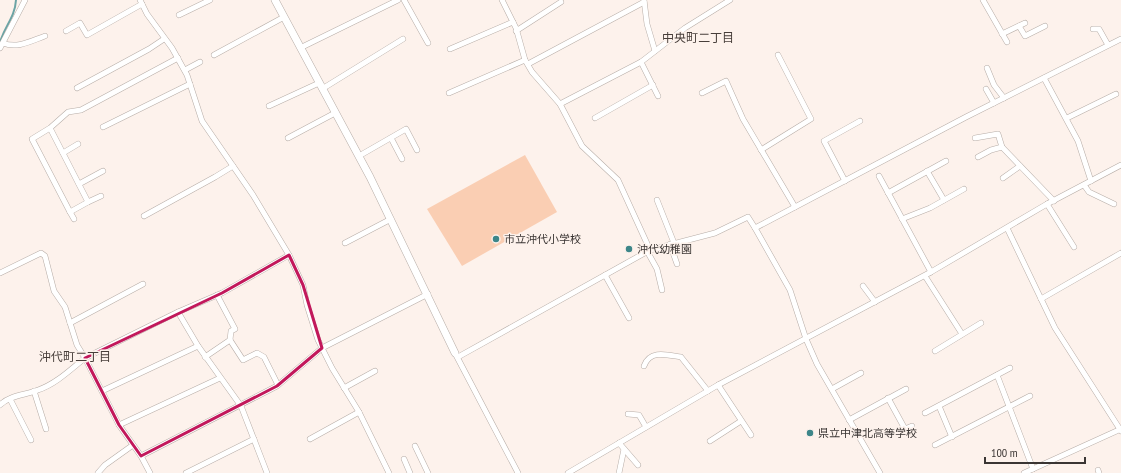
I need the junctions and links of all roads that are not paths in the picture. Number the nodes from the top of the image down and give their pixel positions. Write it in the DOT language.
graph roads {
  1 [pos="25,0"];
  2 [pos="210,0"];
  3 [pos="275,0"];
  4 [pos="398,0"];
  5 [pos="404,0"];
  6 [pos="502,0"];
  7 [pos="730,0"];
  8 [pos="983,0"];
  9 [pos="644,1"];
  10 [pos="141,2"];
  11 [pos="561,2"];
  12 [pos="180,15"];
  13 [pos="284,17"];
  14 [pos="513,22"];
  15 [pos="1025,23"];
  16 [pos="1019,26"];
  17 [pos="1045,26"];
  18 [pos="1093,29"];
  19 [pos="66,30"];
  20 [pos="516,31"];
  21 [pos="1002,34"];
  22 [pos="45,36"];
  23 [pos="164,38"];
  24 [pos="402,39"];
  25 [pos="1121,39"];
  26 [pos="1007,42"];
  27 [pos="428,43"];
  28 [pos="2,45"];
  29 [pos="1108,45"];
  30 [pos="300,48"];
  31 [pos="450,49"];
  32 [pos="655,51"];
  33 [pos="214,55"];
  34 [pos="778,55"];
  35 [pos="178,58"];
  36 [pos="200,62"];
  37 [pos="526,62"];
  38 [pos="641,62"];
  39 [pos="986,68"];
  40 [pos="185,70"];
  41 [pos="1044,78"];
  42 [pos="190,84"];
  43 [pos="653,85"];
  44 [pos="320,86"];
  45 [pos="77,88"];
  46 [pos="986,89"];
  47 [pos="449,93"];
  48 [pos="702,93"];
  49 [pos="1116,94"];
  50 [pos="658,96"];
  51 [pos="1004,98"];
  52 [pos="994,103"];
  53 [pos="560,104"];
  54 [pos="269,106"];
  55 [pos="335,113"];
  56 [pos="595,118"];
  57 [pos="1066,118"];
  58 [pos="860,121"];
  59 [pos="102,127"];
  60 [pos="50,128"];
  61 [pos="288,138"];
  62 [pos="391,138"];
  63 [pos="975,138"];
  64 [pos="78,144"];
  65 [pos="1002,147"];
  66 [pos="417,150"];
  67 [pos="761,150"];
  68 [pos="63,153"];
  69 [pos="358,156"];
  70 [pos="978,157"];
  71 [pos="402,159"];
  72 [pos="946,161"];
  73 [pos="1121,165"];
  74 [pos="233,166"];
  75 [pos="1020,166"];
  76 [pos="103,171"];
  77 [pos="927,171"];
  78 [pos="879,176"];
  79 [pos="1003,178"];
  80 [pos="845,180"];
  81 [pos="1091,181"];
  82 [pos="79,184"];
  83 [pos="1084,185"];
  84 [pos="964,189"];
  85 [pos="888,193"];
  86 [pos="101,196"];
  87 [pos="657,200"];
  88 [pos="944,200"];
  89 [pos="1054,201"];
  90 [pos="88,202"];
  91 [pos="1048,204"];
  92 [pos="1114,204"];
  93 [pos="795,207"];
  94 [pos="70,212"];
  95 [pos="144,216"];
  96 [pos="74,219"];
  97 [pos="391,219"];
  98 [pos="902,219"];
  99 [pos="755,228"];
  100 [pos="1007,228"];
  101 [pos="345,243"];
  102 [pos="672,244"];
  103 [pos="1074,247"];
  104 [pos="648,250"];
  105 [pos="1121,253"];
  106 [pos="289,254"];
  107 [pos="677,264"];
  108 [pos="931,272"];
  109 [pos="0,273"];
  110 [pos="606,275"];
  111 [pos="925,276"];
  112 [pos="143,284"];
  113 [pos="863,286"];
  114 [pos="662,290"];
  115 [pos="428,294"];
  116 [pos="217,295"];
  117 [pos="1041,299"];
  118 [pos="875,302"];
  119 [pos="178,312"];
  120 [pos="628,318"];
  121 [pos="981,323"];
  122 [pos="70,324"];
  123 [pos="962,334"];
  124 [pos="806,339"];
  125 [pos="230,340"];
  126 [pos="198,346"];
  127 [pos="322,348"];
  128 [pos="935,351"];
  129 [pos="456,355"];
  130 [pos="205,356"];
  131 [pos="85,358"];
  132 [pos="644,366"];
  133 [pos="1010,368"];
  134 [pos="375,371"];
  135 [pos="861,372"];
  136 [pos="997,376"];
  137 [pos="220,378"];
  138 [pos="278,384"];
  139 [pos="718,385"];
  140 [pos="344,388"];
  141 [pos="832,389"];
  142 [pos="906,389"];
  143 [pos="34,391"];
  144 [pos="102,391"];
  145 [pos="708,391"];
  146 [pos="1030,396"];
  147 [pos="888,398"];
  148 [pos="10,399"];
  149 [pos="0,404"];
  150 [pos="241,406"];
  151 [pos="939,406"];
  152 [pos="1009,407"];
  153 [pos="358,412"];
  154 [pos="925,413"];
  155 [pos="628,414"];
  156 [pos="849,420"];
  157 [pos="741,421"];
  158 [pos="119,425"];
  159 [pos="912,426"];
  160 [pos="646,427"];
  161 [pos="46,429"];
  162 [pos="1121,430"];
  163 [pos="751,435"];
  164 [pos="952,437"];
  165 [pos="254,439"];
  166 [pos="310,439"];
  167 [pos="31,440"];
  168 [pos="710,441"];
  169 [pos="619,443"];
  170 [pos="133,445"];
  171 [pos="935,445"];
  172 [pos="415,446"];
  173 [pos="624,449"];
  174 [pos="141,456"];
  175 [pos="404,458"];
  176 [pos="638,465"];
  177 [pos="1033,469"];
  178 [pos="98,473"];
  179 [pos="150,473"];
  180 [pos="186,473"];
  181 [pos="267,473"];
  182 [pos="389,473"];
  183 [pos="410,473"];
  184 [pos="428,473"];
  185 [pos="518,473"];
  186 [pos="568,473"];
  187 [pos="619,473"];
  188 [pos="880,473"];
  189 [pos="1024,473"];
  1 -- 28 [label="street"];
  2 -- 12 [label="street"];
  3 -- 13 [label="street"];
  4 -- 30 [label="street"];
  5 -- 27 [label="street"];
  6 -- 14 [label="street"];
  7 -- 32 [label="street"];
  8 -- 21 [label="street"];
  9 -- 32 [label="street"];
  9 -- 37 [label="street"];
  10 -- 19 [label="street"];
  10 -- 23 [label="street"];
  11 -- 20 [label="street"];
  13 -- 30 [label="street"];
  13 -- 33 [label="street"];
  14 -- 20 [label="street"];
  14 -- 31 [label="street"];
  15 -- 16 [label="street"];
  16 -- 17 [label="street"];
  16 -- 21 [label="street"];
  18 -- 29 [label="street"];
  20 -- 37 [label="street"];
  21 -- 26 [label="street"];
  22 -- 28 [label="street"];
  23 -- 35 [label="street"];
  23 -- 45 [label="street"];
  24 -- 44 [label="street"];
  25 -- 29 [label="street"];
  29 -- 41 [label="street"];
  30 -- 44 [label="street"];
  32 -- 38 [label="street"];
  34 -- 67 [label="street"];
  35 -- 40 [label="street"];
  35 -- 60 [label="street"];
  36 -- 40 [label="street"];
  37 -- 47 [label="street"];
  37 -- 53 [label="street"];
  38 -- 43 [label="street"];
  38 -- 53 [label="street"];
  39 -- 51 [label="street"];
  40 -- 42 [label="street"];
  41 -- 51 [label="street"];
  41 -- 57 [label="street"];
  42 -- 59 [label="street"];
  42 -- 74 [label="street"];
  43 -- 50 [label="street"];
  43 -- 56 [label="street"];
  44 -- 54 [label="street"];
  44 -- 55 [label="street"];
  46 -- 52 [label="street"];
  48 -- 67 [label="street"];
  49 -- 57 [label="street"];
  51 -- 52 [label="street"];
  52 -- 80 [label="street"];
  53 -- 104 [label="street"];
  55 -- 61 [label="street"];
  55 -- 69 [label="street"];
  57 -- 81 [label="street"];
  58 -- 80 [label="street"];
  60 -- 68 [label="street"];
  60 -- 94 [label="street"];
  62 -- 66 [label="street"];
  62 -- 69 [label="street"];
  62 -- 71 [label="street"];
  63 -- 65 [label="street"];
  64 -- 68 [label="street"];
  65 -- 70 [label="street"];
  65 -- 75 [label="street"];
  67 -- 93 [label="street"];
  68 -- 82 [label="street"];
  69 -- 97 [label="street"];
  72 -- 77 [label="street"];
  73 -- 81 [label="street"];
  74 -- 95 [label="street"];
  74 -- 106 [label="street"];
  75 -- 79 [label="street"];
  75 -- 89 [label="street"];
  76 -- 82 [label="street"];
  77 -- 85 [label="street"];
  77 -- 88 [label="street"];
  78 -- 85 [label="street"];
  80 -- 93 [label="street"];
  81 -- 83 [label="street"];
  82 -- 90 [label="street"];
  83 -- 89 [label="street"];
  83 -- 92 [label="street"];
  84 -- 88 [label="street"];
  85 -- 98 [label="street"];
  86 -- 90 [label="street"];
  87 -- 102 [label="street"];
  88 -- 98 [label="street"];
  89 -- 91 [label="street"];
  90 -- 94 [label="street"];
  91 -- 100 [label="street"];
  91 -- 103 [label="street"];
  93 -- 99 [label="street"];
  94 -- 96 [label="street"];
  97 -- 101 [label="street"];
  97 -- 115 [label="street"];
  98 -- 108 [label="street"];
  99 -- 102 [label="street"];
  99 -- 124 [label="street"];
  100 -- 108 [label="street"];
  100 -- 117 [label="street"];
  102 -- 104 [label="street"];
  102 -- 107 [label="street"];
  104 -- 110 [label="street"];
  104 -- 114 [label="street"];
  105 -- 117 [label="street"];
  106 -- 116 [label="street"];
  106 -- 127 [label="street"];
  108 -- 111 [label="street"];
  109 -- 122 [label="street"];
  110 -- 120 [label="street"];
  110 -- 129 [label="street"];
  111 -- 118 [label="street"];
  111 -- 123 [label="street"];
  112 -- 122 [label="street"];
  113 -- 118 [label="street"];
  115 -- 127 [label="street"];
  115 -- 129 [label="street"];
  116 -- 119 [label="street"];
  116 -- 125 [label="street"];
  117 -- 162 [label="street"];
  118 -- 124 [label="street"];
  119 -- 126 [label="street"];
  119 -- 131 [label="street"];
  121 -- 123 [label="street"];
  122 -- 131 [label="street"];
  123 -- 128 [label="street"];
  124 -- 139 [label="street"];
  124 -- 141 [label="street"];
  125 -- 130 [label="street"];
  125 -- 138 [label="street"];
  126 -- 130 [label="street"];
  126 -- 144 [label="street"];
  127 -- 138 [label="street"];
  127 -- 140 [label="street"];
  129 -- 185 [label="street"];
  130 -- 137 [label="street"];
  131 -- 143 [label="street"];
  131 -- 144 [label="street"];
  132 -- 145 [label="street"];
  133 -- 136 [label="street"];
  134 -- 140 [label="street"];
  135 -- 141 [label="street"];
  136 -- 151 [label="street"];
  136 -- 152 [label="street"];
  137 -- 150 [label="street"];
  137 -- 158 [label="street"];
  138 -- 150 [label="street"];
  139 -- 145 [label="street"];
  139 -- 157 [label="street"];
  140 -- 153 [label="street"];
  141 -- 156 [label="street"];
  142 -- 147 [label="street"];
  143 -- 148 [label="street"];
  143 -- 161 [label="street"];
  144 -- 158 [label="street"];
  145 -- 160 [label="street"];
  146 -- 152 [label="street"];
  147 -- 156 [label="street"];
  147 -- 159 [label="street"];
  148 -- 149 [label="street"];
  148 -- 167 [label="street"];
  150 -- 165 [label="street"];
  150 -- 174 [label="street"];
  151 -- 154 [label="street"];
  151 -- 164 [label="street"];
  152 -- 164 [label="street"];
  152 -- 177 [label="street"];
  153 -- 166 [label="street"];
  153 -- 182 [label="street"];
  155 -- 160 [label="street"];
  156 -- 188 [label="street"];
  157 -- 163 [label="street"];
  157 -- 168 [label="street"];
  158 -- 170 [label="street"];
  160 -- 169 [label="street"];
  162 -- 177 [label="street"];
  164 -- 171 [label="street"];
  165 -- 180 [label="street"];
  165 -- 181 [label="street"];
  169 -- 173 [label="street"];
  169 -- 186 [label="street"];
  170 -- 174 [label="street"];
  170 -- 178 [label="street"];
  172 -- 184 [label="street"];
  173 -- 176 [label="street"];
  173 -- 187 [label="street"];
  174 -- 179 [label="street"];
  175 -- 183 [label="street"];
  177 -- 189 [label="street"];
}
